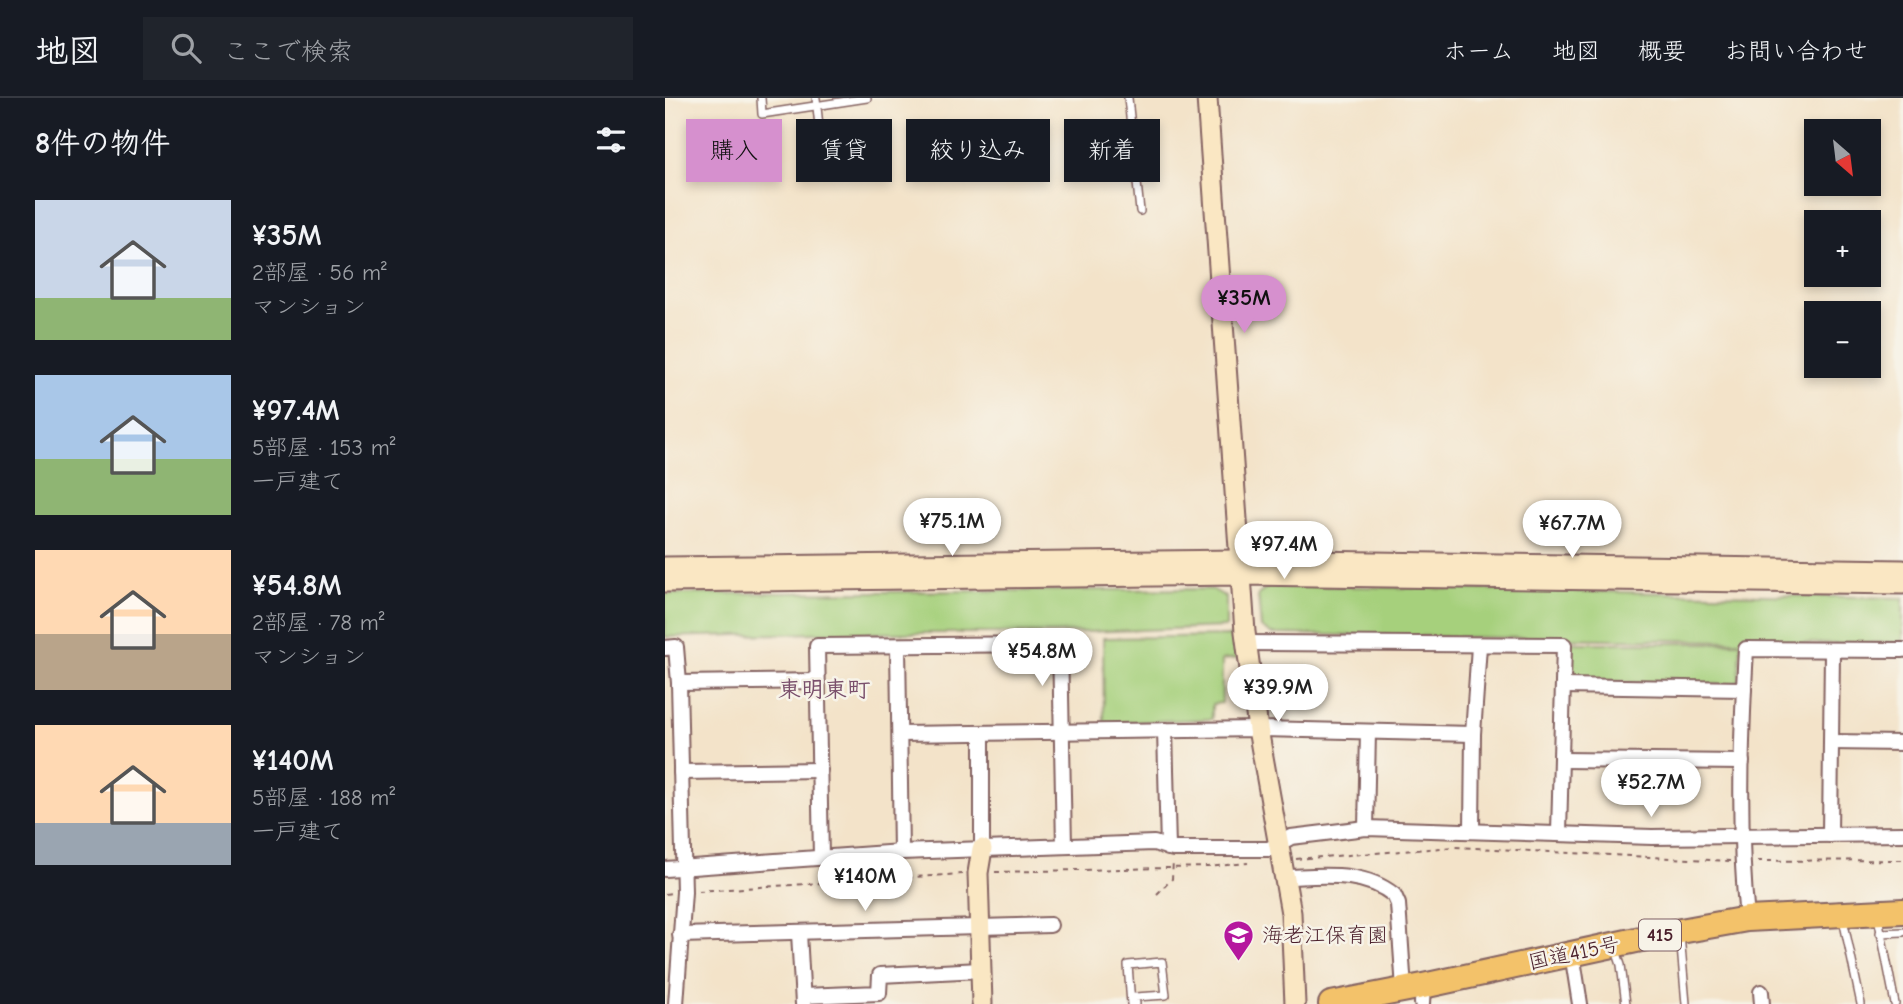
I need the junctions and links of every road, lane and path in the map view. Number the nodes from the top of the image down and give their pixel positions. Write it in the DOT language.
graph roads {
  1 [pos="761,98"];
  2 [pos="867,98"];
  3 [pos="1128,98"];
  4 [pos="1207,98"];
  5 [pos="816,102"];
  6 [pos="1140,211"];
  7 [pos="665,567"];
  8 [pos="1240,568"];
  9 [pos="1903,570"];
  10 [pos="665,582"];
  11 [pos="1903,584"];
  12 [pos="1246,643"];
  13 [pos="898,646"];
  14 [pos="1479,646"];
  15 [pos="665,648"];
  16 [pos="1903,650"];
  17 [pos="1832,651"];
  18 [pos="817,681"];
  19 [pos="679,683"];
  20 [pos="1563,686"];
  21 [pos="1744,689"];
  22 [pos="1258,729"];
  23 [pos="1165,730"];
  24 [pos="1060,732"];
  25 [pos="1368,733"];
  26 [pos="900,734"];
  27 [pos="982,734"];
  28 [pos="1473,734"];
  29 [pos="1832,742"];
  30 [pos="1903,743"];
  31 [pos="1562,760"];
  32 [pos="1742,762"];
  33 [pos="820,770"];
  34 [pos="681,772"];
  35 [pos="1366,828"];
  36 [pos="1472,830"];
  37 [pos="1559,833"];
  38 [pos="1903,834"];
  39 [pos="1830,835"];
  40 [pos="1280,843"];
  41 [pos="1064,846"];
  42 [pos="1171,848"];
  43 [pos="1743,850"];
  44 [pos="901,852"];
  45 [pos="821,857"];
  46 [pos="1903,860"];
  47 [pos="980,862"];
  48 [pos="1247,863"];
  49 [pos="1173,868"];
  50 [pos="1289,868"];
  51 [pos="665,869"];
  52 [pos="685,878"];
  53 [pos="1157,894"];
  54 [pos="1903,911"];
  55 [pos="1842,914"];
  56 [pos="1747,919"];
  57 [pos="1879,923"];
  58 [pos="1050,925"];
  59 [pos="980,927"];
  60 [pos="1679,931"];
  61 [pos="1903,932"];
  62 [pos="799,933"];
  63 [pos="680,936"];
  64 [pos="1614,944"];
  65 [pos="1572,953"];
  66 [pos="981,970"];
  67 [pos="1417,993"];
  68 [pos="803,1000"];
  69 [pos="676,1004"];
  70 [pos="982,1004"];
  71 [pos="1133,1004"];
  72 [pos="1295,1004"];
  73 [pos="1331,1004"];
  74 [pos="1580,1004"];
  75 [pos="1626,1004"];
  76 [pos="1686,1004"];
  77 [pos="1861,1004"];
  78 [pos="1895,1004"];
  1 -- 5 [label="lane"];
  2 -- 5 [label="lane"];
  3 -- 6 [label="lane"];
  4 -- 8 [label="street"];
  7 -- 8 [label="street"];
  8 -- 9 [label="street"];
  8 -- 10 [label="street"];
  8 -- 11 [label="street"];
  8 -- 12 [label="street"];
  12 -- 14 [label="street"];
  12 -- 22 [label="street"];
  13 -- 18 [label="street"];
  13 -- 24 [label="street"];
  13 -- 26 [label="street"];
  14 -- 20 [label="street"];
  14 -- 28 [label="street"];
  15 -- 19 [label="street"];
  16 -- 17 [label="street"];
  17 -- 21 [label="street"];
  17 -- 29 [label="street"];
  18 -- 19 [label="street"];
  18 -- 33 [label="street"];
  19 -- 34 [label="street"];
  20 -- 21 [label="street"];
  20 -- 31 [label="street"];
  21 -- 32 [label="street"];
  22 -- 23 [label="street"];
  22 -- 25 [label="street"];
  22 -- 40 [label="street"];
  23 -- 24 [label="street"];
  23 -- 42 [label="street"];
  24 -- 27 [label="street"];
  24 -- 41 [label="street"];
  25 -- 28 [label="street"];
  25 -- 35 [label="street"];
  26 -- 27 [label="street"];
  26 -- 44 [label="street"];
  27 -- 47 [label="street"];
  28 -- 36 [label="street"];
  29 -- 30 [label="street"];
  29 -- 39 [label="street"];
  31 -- 32 [label="street"];
  31 -- 37 [label="street"];
  32 -- 43 [label="street"];
  33 -- 34 [label="street"];
  33 -- 45 [label="street"];
  34 -- 52 [label="street"];
  35 -- 36 [label="street"];
  35 -- 40 [label="street"];
  36 -- 37 [label="street"];
  37 -- 43 [label="street"];
  38 -- 39 [label="street"];
  39 -- 43 [label="street"];
  40 -- 42 [label="street"];
  40 -- 50 [label="street"];
  41 -- 42 [label="street"];
  41 -- 47 [label="street"];
  42 -- 49 [label="path"];
  43 -- 46 [label="path"];
  43 -- 50 [label="path"];
  43 -- 56 [label="street"];
  44 -- 45 [label="street"];
  44 -- 47 [label="street"];
  45 -- 52 [label="street"];
  47 -- 49 [label="path"];
  47 -- 52 [label="path"];
  47 -- 59 [label="street"];
  48 -- 49 [label="path"];
  49 -- 53 [label="path"];
  50 -- 67 [label="street"];
  50 -- 72 [label="street"];
  51 -- 52 [label="street"];
  52 -- 63 [label="street"];
  54 -- 57 [label="highway, 国道415号 / 415"];
  55 -- 56 [label="highway, 国道415号 / 415"];
  55 -- 57 [label="highway, 国道415号 / 415"];
  55 -- 77 [label="lane"];
  56 -- 60 [label="highway, 国道415号 / 415"];
  57 -- 61 [label="lane"];
  57 -- 78 [label="lane"];
  58 -- 59 [label="street"];
  59 -- 62 [label="street"];
  59 -- 66 [label="street"];
  60 -- 64 [label="highway, 国道415号 / 415"];
  60 -- 76 [label="lane"];
  62 -- 63 [label="street"];
  62 -- 68 [label="street"];
  63 -- 69 [label="street"];
  64 -- 65 [label="highway, 国道415号 / 415"];
  64 -- 75 [label="lane"];
  65 -- 67 [label="highway, 国道415号 / 415"];
  65 -- 74 [label="street"];
  66 -- 68 [label="street"];
  66 -- 70 [label="street"];
  67 -- 73 [label="highway, 国道415号 / 415"];
  71 -- 71 [label="lane"];
}
